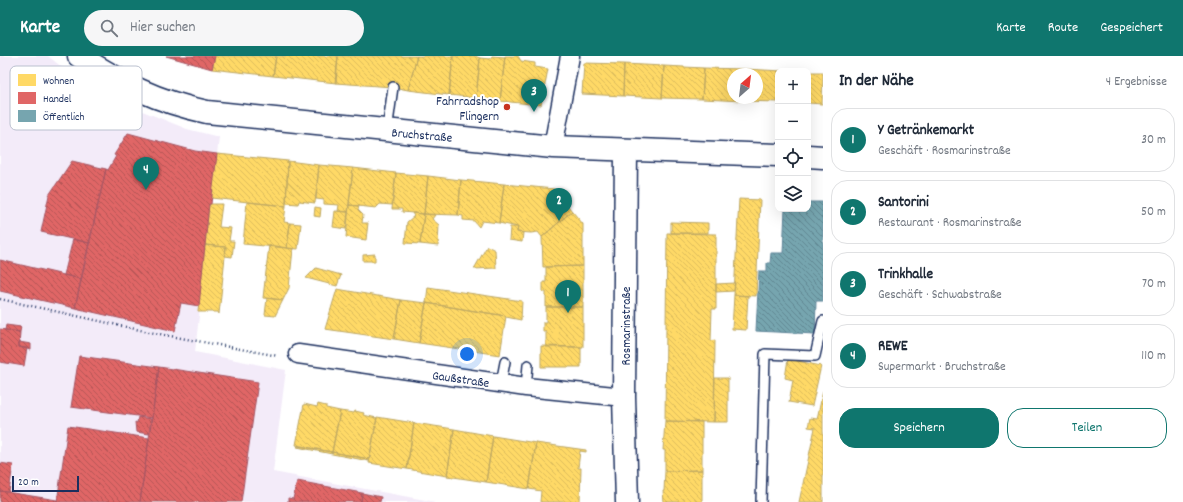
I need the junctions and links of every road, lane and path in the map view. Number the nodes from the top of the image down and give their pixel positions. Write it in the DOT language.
graph roads {
  1 [pos="79,56"];
  2 [pos="570,56"];
  3 [pos="96,66"];
  4 [pos="393,87"];
  5 [pos="142,92"];
  6 [pos="387,131"];
  7 [pos="554,146"];
  8 [pos="626,150"];
  9 [pos="775,155"];
  10 [pos="811,156"];
  11 [pos="823,157"];
  12 [pos="0,299"];
  13 [pos="823,321"];
  14 [pos="298,354"];
  15 [pos="505,362"];
  16 [pos="528,365"];
  17 [pos="501,383"];
  18 [pos="526,387"];
  19 [pos="624,397"];
  20 [pos="627,502"];
  21 [pos="761,502"];
  1 -- 3 [label="street, Bruchstraße"];
  2 -- 7 [label="street"];
  4 -- 6 [label="lane"];
  5 -- 6 [label="street, Bruchstraße"];
  6 -- 7 [label="street, Bruchstraße"];
  7 -- 8 [label="street, Bruchstraße"];
  8 -- 9 [label="street, Bruchstraße"];
  8 -- 19 [label="street, Rosmarinstraße"];
  10 -- 11 [label="street"];
  12 -- 14 [label="path"];
  13 -- 21 [label="lane"];
  14 -- 17 [label="street, Gaußstraße"];
  15 -- 17 [label="lane"];
  16 -- 18 [label="lane"];
  17 -- 18 [label="street, Gaußstraße"];
  18 -- 19 [label="street, Gaußstraße"];
  19 -- 20 [label="street, Rosmarinstraße"];
}
